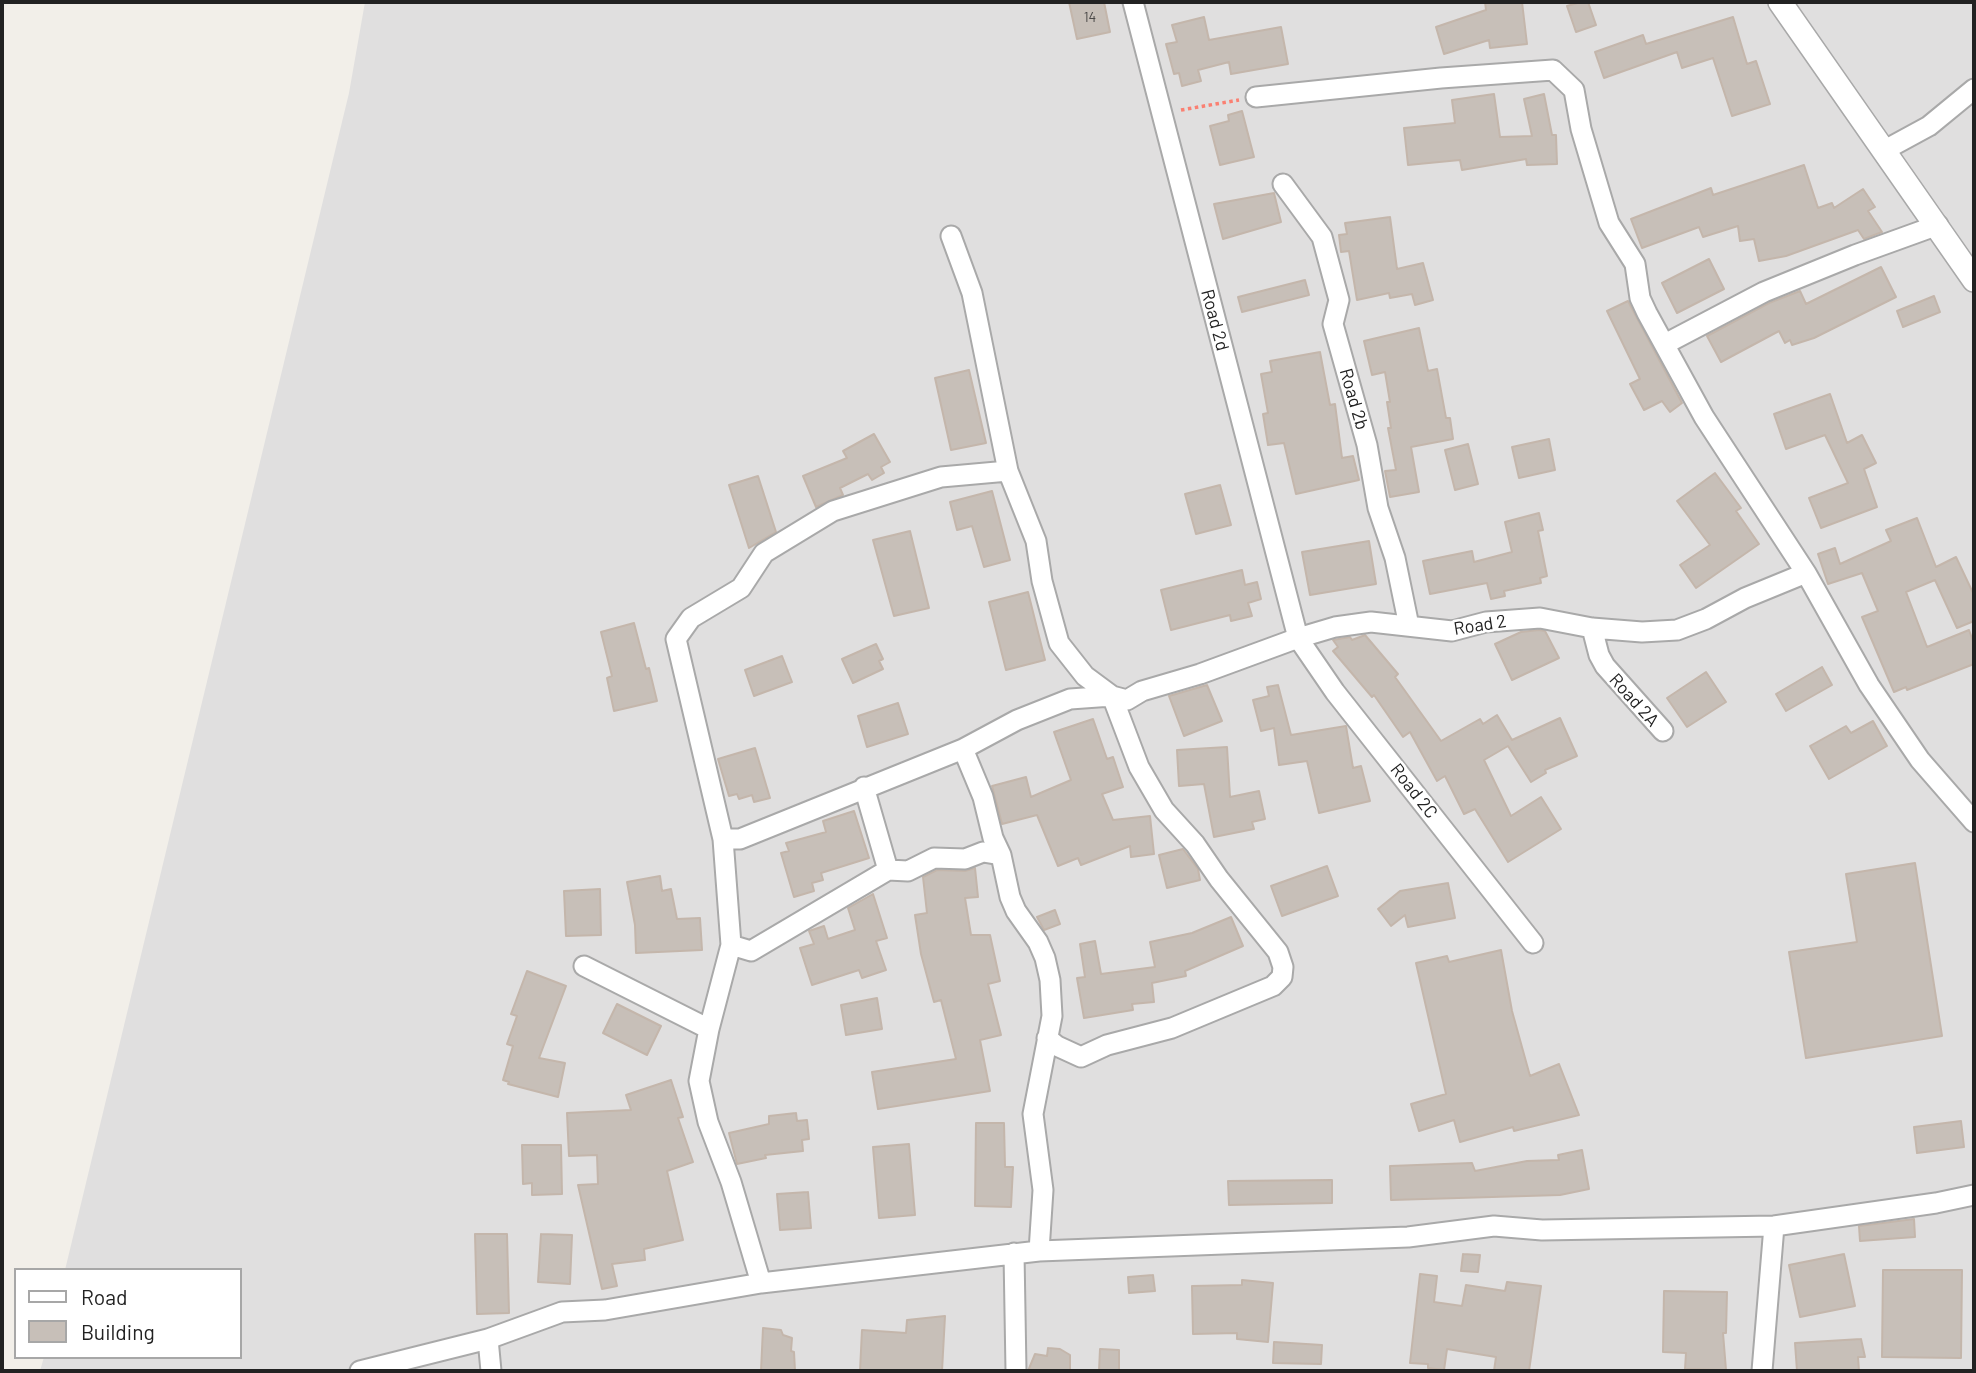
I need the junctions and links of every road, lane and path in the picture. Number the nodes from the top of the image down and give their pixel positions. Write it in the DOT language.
graph roads {
  1 [pos="1133,2"];
  2 [pos="1780,2"];
  3 [pos="1974,89"];
  4 [pos="1255,97"];
  5 [pos="1162,114"];
  6 [pos="1883,151"];
  7 [pos="1283,184"];
  8 [pos="1938,225"];
  9 [pos="951,236"];
  10 [pos="1974,280"];
  11 [pos="1665,344"];
  12 [pos="1008,471"];
  13 [pos="1807,573"];
  14 [pos="1409,626"];
  15 [pos="1592,628"];
  16 [pos="1298,638"];
  17 [pos="1112,696"];
  18 [pos="1663,731"];
  19 [pos="962,748"];
  20 [pos="864,787"];
  21 [pos="1974,822"];
  22 [pos="723,839"];
  23 [pos="1002,855"];
  24 [pos="888,870"];
  25 [pos="1533,943"];
  26 [pos="731,945"];
  27 [pos="584,966"];
  28 [pos="709,1029"];
  29 [pos="1047,1038"];
  30 [pos="1974,1195"];
  31 [pos="1774,1226"];
  32 [pos="1039,1251"];
  33 [pos="1014,1254"];
  34 [pos="761,1283"];
  35 [pos="488,1339"];
  36 [pos="359,1371"];
  37 [pos="491,1371"];
  38 [pos="1016,1371"];
  39 [pos="1762,1371"];
  1 -- 5 [label="street, Road 2d"];
  2 -- 6 [label="street"];
  3 -- 6 [label="street"];
  4 -- 5 [label="path"];
  4 -- 11 [label="street"];
  5 -- 16 [label="street, Road 2d"];
  6 -- 8 [label="street"];
  7 -- 14 [label="street, Road 2b"];
  8 -- 10 [label="street"];
  8 -- 11 [label="street"];
  9 -- 12 [label="street"];
  11 -- 13 [label="street"];
  12 -- 17 [label="street"];
  12 -- 22 [label="street"];
  13 -- 15 [label="street, Road 2"];
  13 -- 21 [label="street"];
  14 -- 15 [label="street, Road 2"];
  14 -- 16 [label="street, Road 2"];
  15 -- 18 [label="street, Road 2A"];
  16 -- 17 [label="street, Road 2"];
  16 -- 25 [label="street, Road 2C"];
  17 -- 19 [label="street, Road 2"];
  17 -- 29 [label="street"];
  19 -- 20 [label="street, Road 2"];
  19 -- 23 [label="street"];
  20 -- 22 [label="street, Road 2"];
  20 -- 24 [label="street"];
  22 -- 26 [label="street"];
  23 -- 24 [label="street"];
  23 -- 29 [label="street"];
  24 -- 26 [label="street"];
  26 -- 28 [label="street"];
  27 -- 28 [label="street"];
  28 -- 34 [label="street"];
  29 -- 32 [label="street"];
  30 -- 31 [label="street"];
  31 -- 32 [label="street"];
  31 -- 39 [label="street"];
  32 -- 33 [label="street"];
  33 -- 34 [label="street"];
  33 -- 38 [label="street"];
  34 -- 35 [label="street"];
  35 -- 36 [label="street"];
  35 -- 37 [label="street"];
}
